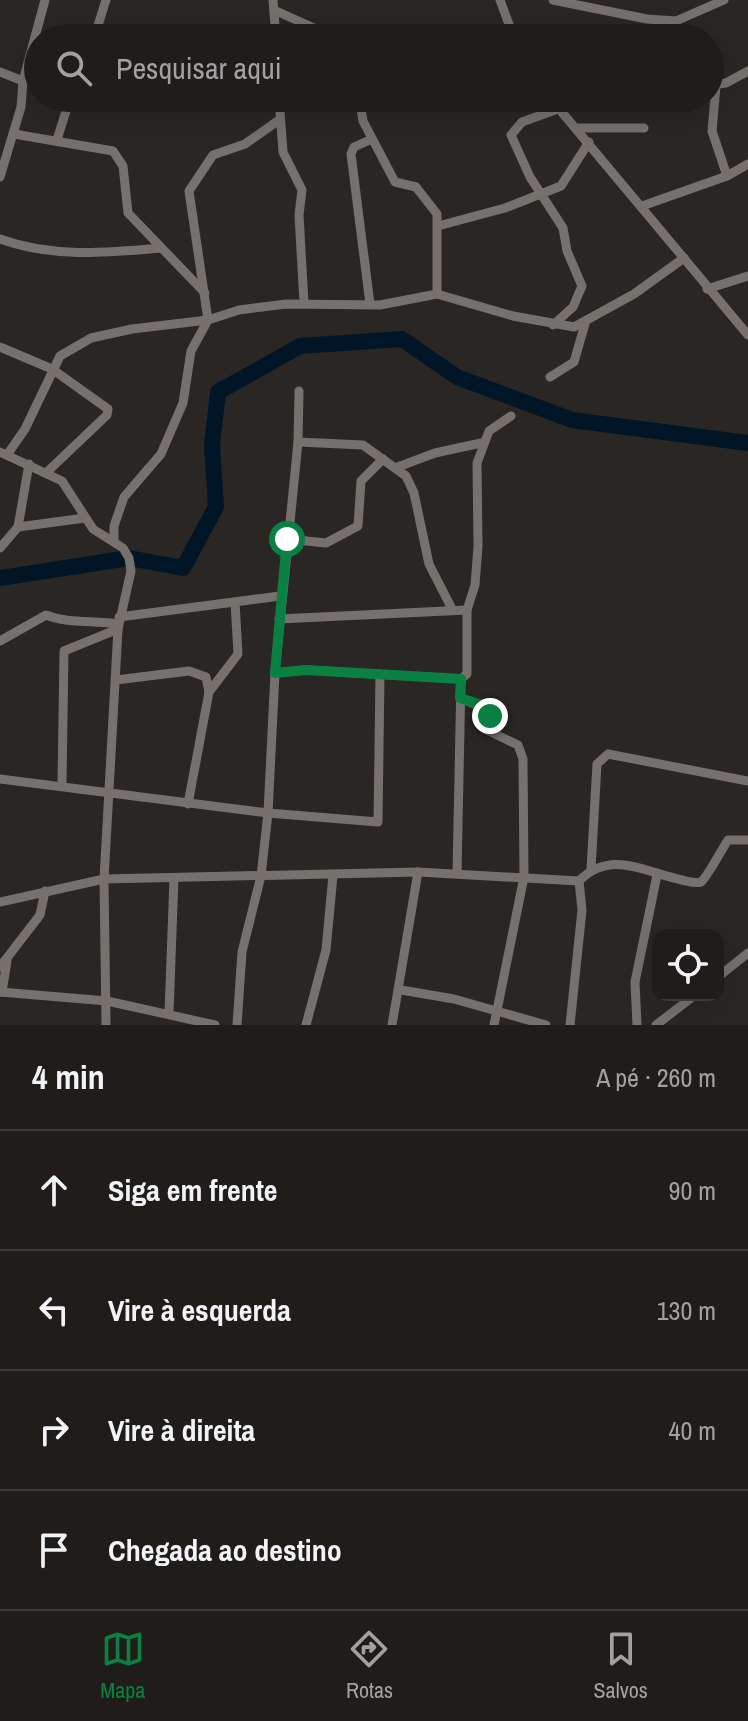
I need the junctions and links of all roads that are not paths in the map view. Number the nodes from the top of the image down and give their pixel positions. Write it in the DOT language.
graph roads {
  1 [pos="45,0"];
  2 [pos="106,0"];
  3 [pos="500,0"];
  4 [pos="553,0"];
  5 [pos="724,0"];
  6 [pos="707,4"];
  7 [pos="274,5"];
  8 [pos="38,24"];
  9 [pos="98,24"];
  10 [pos="310,24"];
  11 [pos="509,24"];
  12 [pos="748,71"];
  13 [pos="0,72"];
  14 [pos="24,77"];
  15 [pos="23,81"];
  16 [pos="724,81"];
  17 [pos="66,112"];
  18 [pos="279,112"];
  19 [pos="361,112"];
  20 [pos="551,112"];
  21 [pos="561,112"];
  22 [pos="712,112"];
  23 [pos="279,120"];
  24 [pos="578,128"];
  25 [pos="644,128"];
  26 [pos="14,134"];
  27 [pos="372,139"];
  28 [pos="57,140"];
  29 [pos="589,142"];
  30 [pos="748,164"];
  31 [pos="727,176"];
  32 [pos="0,177"];
  33 [pos="543,193"];
  34 [pos="642,206"];
  35 [pos="438,226"];
  36 [pos="0,239"];
  37 [pos="161,248"];
  38 [pos="684,258"];
  39 [pos="748,276"];
  40 [pos="707,289"];
  41 [pos="205,293"];
  42 [pos="437,294"];
  43 [pos="304,303"];
  44 [pos="370,304"];
  45 [pos="208,320"];
  46 [pos="585,324"];
  47 [pos="553,325"];
  48 [pos="748,335"];
  49 [pos="0,347"];
  50 [pos="52,369"];
  51 [pos="550,377"];
  52 [pos="299,391"];
  53 [pos="511,416"];
  54 [pos="298,442"];
  55 [pos="481,443"];
  56 [pos="3,454"];
  57 [pos="383,459"];
  58 [pos="29,464"];
  59 [pos="395,468"];
  60 [pos="47,472"];
  61 [pos="85,518"];
  62 [pos="18,527"];
  63 [pos="287,539"];
  64 [pos="114,542"];
  65 [pos="0,548"];
  66 [pos="280,596"];
  67 [pos="235,602"];
  68 [pos="452,609"];
  69 [pos="467,610"];
  70 [pos="90,619"];
  71 [pos="279,619"];
  72 [pos="119,623"];
  73 [pos="105,634"];
  74 [pos="0,641"];
  75 [pos="275,673"];
  76 [pos="380,674"];
  77 [pos="461,679"];
  78 [pos="116,680"];
  79 [pos="209,692"];
  80 [pos="460,698"];
  81 [pos="0,779"];
  82 [pos="748,781"];
  83 [pos="62,784"];
  84 [pos="111,792"];
  85 [pos="188,804"];
  86 [pos="268,813"];
  87 [pos="748,840"];
  88 [pos="591,869"];
  89 [pos="418,872"];
  90 [pos="457,873"];
  91 [pos="333,875"];
  92 [pos="657,875"];
  93 [pos="261,876"];
  94 [pos="524,877"];
  95 [pos="174,878"];
  96 [pos="104,879"];
  97 [pos="579,881"];
  98 [pos="45,891"];
  99 [pos="0,902"];
  100 [pos="748,953"];
  101 [pos="3,964"];
  102 [pos="724,972"];
  103 [pos="401,990"];
  104 [pos="1,992"];
  105 [pos="107,1001"];
  106 [pos="687,1001"];
  107 [pos="496,1010"];
  108 [pos="169,1013"];
  109 [pos="201,1023"];
  110 [pos="106,1025"];
  111 [pos="215,1025"];
  112 [pos="237,1025"];
  113 [pos="306,1025"];
  114 [pos="392,1025"];
  115 [pos="494,1025"];
  116 [pos="546,1025"];
  117 [pos="570,1025"];
  118 [pos="637,1025"];
  119 [pos="656,1025"];
  1 -- 8 [label="street"];
  2 -- 9 [label="street"];
  3 -- 11 [label="street"];
  4 -- 6 [label="street"];
  5 -- 6 [label="street"];
  7 -- 10 [label="street"];
  12 -- 16 [label="street"];
  13 -- 15 [label="street"];
  14 -- 15 [label="street"];
  15 -- 26 [label="street"];
  17 -- 28 [label="street"];
  18 -- 23 [label="street"];
  19 -- 27 [label="street"];
  20 -- 33 [label="street"];
  21 -- 24 [label="street"];
  22 -- 31 [label="street"];
  23 -- 41 [label="street"];
  23 -- 43 [label="street"];
  24 -- 25 [label="street"];
  24 -- 29 [label="street"];
  26 -- 28 [label="street"];
  26 -- 32 [label="street"];
  27 -- 35 [label="street"];
  27 -- 44 [label="street"];
  28 -- 37 [label="street"];
  29 -- 33 [label="street"];
  29 -- 34 [label="street"];
  30 -- 31 [label="street"];
  31 -- 34 [label="street"];
  33 -- 35 [label="street"];
  33 -- 47 [label="street"];
  34 -- 38 [label="street"];
  35 -- 42 [label="street"];
  36 -- 37 [label="street"];
  37 -- 41 [label="street"];
  38 -- 40 [label="street"];
  38 -- 46 [label="street"];
  39 -- 40 [label="street"];
  40 -- 48 [label="street"];
  41 -- 45 [label="street"];
  42 -- 44 [label="street"];
  42 -- 47 [label="street"];
  43 -- 44 [label="street"];
  43 -- 45 [label="street"];
  45 -- 50 [label="street"];
  45 -- 64 [label="street"];
  46 -- 47 [label="street"];
  46 -- 51 [label="street"];
  49 -- 50 [label="street"];
  50 -- 56 [label="street"];
  50 -- 60 [label="street"];
  52 -- 54 [label="street"];
  53 -- 55 [label="street"];
  54 -- 57 [label="street"];
  54 -- 63 [label="street"];
  55 -- 59 [label="street"];
  55 -- 69 [label="street"];
  56 -- 58 [label="street"];
  57 -- 59 [label="street"];
  57 -- 63 [label="street"];
  58 -- 60 [label="street"];
  58 -- 62 [label="street"];
  59 -- 68 [label="street"];
  60 -- 61 [label="street"];
  61 -- 62 [label="street"];
  61 -- 64 [label="street"];
  62 -- 65 [label="street"];
  63 -- 66 [label="street"];
  64 -- 72 [label="street"];
  66 -- 67 [label="street"];
  66 -- 71 [label="street"];
  67 -- 72 [label="street"];
  67 -- 79 [label="street"];
  68 -- 69 [label="street"];
  68 -- 71 [label="street"];
  69 -- 77 [label="street"];
  70 -- 72 [label="street"];
  70 -- 73 [label="street"];
  70 -- 74 [label="street"];
  71 -- 75 [label="street"];
  72 -- 73 [label="street"];
  72 -- 78 [label="street"];
  73 -- 83 [label="street"];
  75 -- 76 [label="street"];
  75 -- 86 [label="street"];
  76 -- 77 [label="street"];
  76 -- 86 [label="street"];
  77 -- 80 [label="street"];
  78 -- 79 [label="street"];
  78 -- 84 [label="street"];
  79 -- 85 [label="street"];
  80 -- 90 [label="street"];
  80 -- 94 [label="street"];
  81 -- 83 [label="street"];
  82 -- 88 [label="street"];
  83 -- 84 [label="street"];
  84 -- 85 [label="street"];
  84 -- 96 [label="street"];
  85 -- 86 [label="street"];
  86 -- 93 [label="street"];
  87 -- 92 [label="street"];
  88 -- 92 [label="street"];
  88 -- 97 [label="street"];
  89 -- 90 [label="street"];
  89 -- 91 [label="street"];
  89 -- 103 [label="street"];
  90 -- 94 [label="street"];
  91 -- 93 [label="street"];
  91 -- 113 [label="street"];
  92 -- 118 [label="street"];
  93 -- 95 [label="street"];
  93 -- 112 [label="street"];
  94 -- 97 [label="street"];
  94 -- 107 [label="street"];
  95 -- 96 [label="street"];
  95 -- 108 [label="street"];
  96 -- 98 [label="street"];
  96 -- 105 [label="street"];
  97 -- 117 [label="street"];
  98 -- 99 [label="street"];
  98 -- 101 [label="street"];
  100 -- 102 [label="street"];
  101 -- 104 [label="street"];
  103 -- 107 [label="street"];
  103 -- 114 [label="street"];
  104 -- 105 [label="street"];
  105 -- 108 [label="street"];
  105 -- 110 [label="street"];
  106 -- 119 [label="street"];
  107 -- 115 [label="street"];
  107 -- 116 [label="street"];
  108 -- 109 [label="street"];
  109 -- 111 [label="street"];
}
